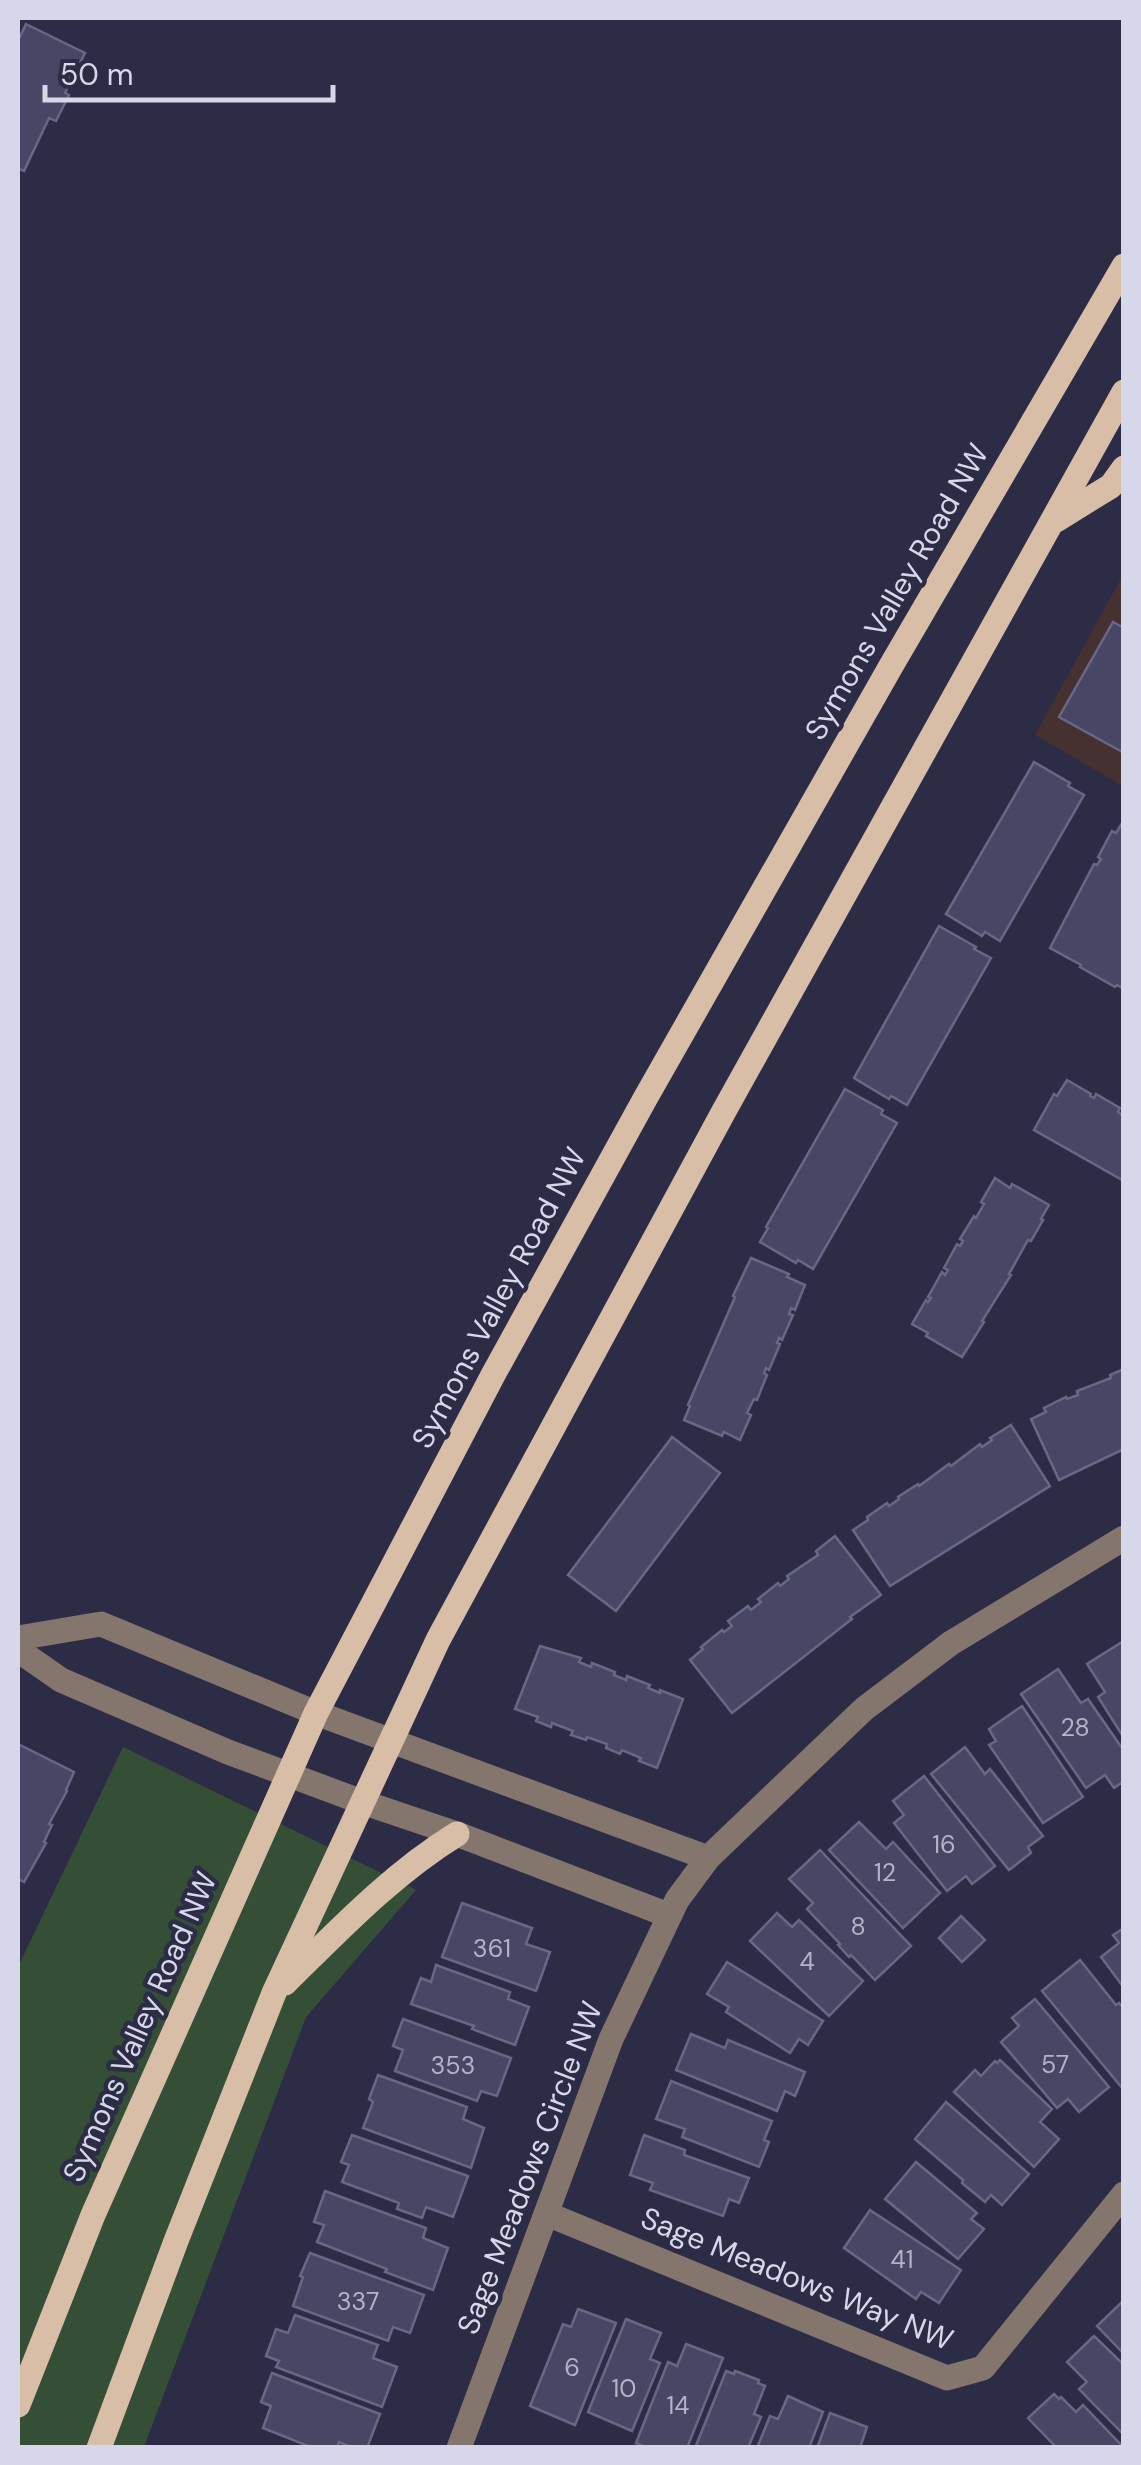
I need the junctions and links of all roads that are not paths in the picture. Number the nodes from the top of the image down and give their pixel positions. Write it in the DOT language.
graph roads {
  1 [pos="1124,266"];
  2 [pos="1124,392"];
  3 [pos="1124,468"];
  4 [pos="1051,523"];
  5 [pos="1124,1538"];
  6 [pos="18,1638"];
  7 [pos="18,1650"];
  8 [pos="316,1713"];
  9 [pos="391,1741"];
  10 [pos="288,1774"];
  11 [pos="362,1802"];
  12 [pos="456,1834"];
  13 [pos="708,1858"];
  14 [pos="668,1914"];
  15 [pos="274,1994"];
  16 [pos="1124,2194"];
  17 [pos="547,2214"];
  18 [pos="18,2405"];
  19 [pos="98,2448"];
  20 [pos="458,2448"];
  1 -- 8 [label="main road, Symons Valley Road NW"];
  2 -- 4 [label="main road"];
  3 -- 4 [label="main road"];
  4 -- 9 [label="main road"];
  5 -- 13 [label="street, Sage Meadows Circle NW"];
  6 -- 8 [label="street"];
  7 -- 10 [label="street"];
  8 -- 9 [label="street"];
  8 -- 10 [label="main road, Symons Valley Road NW"];
  9 -- 11 [label="main road"];
  9 -- 13 [label="street"];
  10 -- 11 [label="street"];
  10 -- 18 [label="main road, Symons Valley Road NW"];
  11 -- 12 [label="street"];
  11 -- 15 [label="main road"];
  12 -- 14 [label="street"];
  12 -- 15 [label="main road"];
  13 -- 14 [label="street, Sage Meadows Circle NW"];
  14 -- 17 [label="street, Sage Meadows Circle NW"];
  15 -- 19 [label="main road"];
  16 -- 17 [label="street, Sage Meadows Way NW"];
  17 -- 20 [label="street, Sage Meadows Circle NW"];
}
